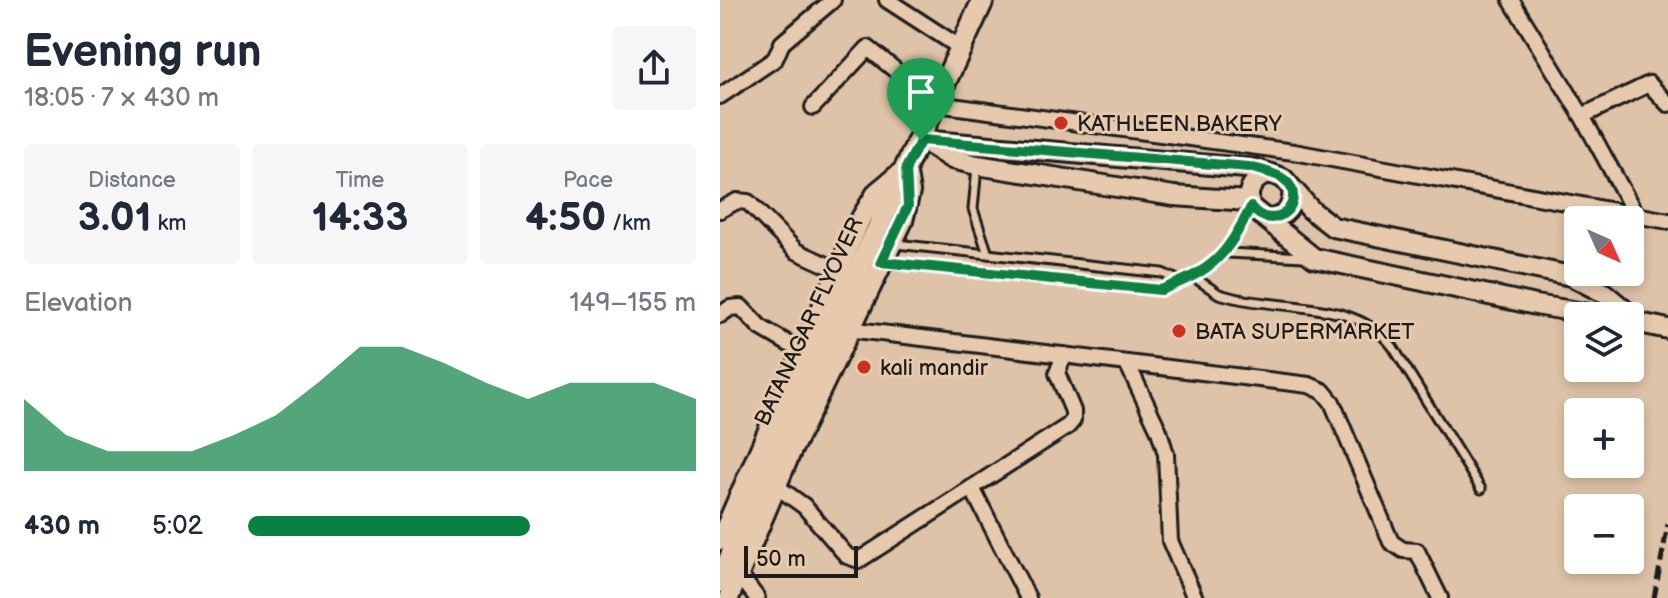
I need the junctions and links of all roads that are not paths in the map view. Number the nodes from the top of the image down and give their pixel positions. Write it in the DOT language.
graph roads {
  1 [pos="833,0"];
  2 [pos="887,0"];
  3 [pos="983,0"];
  4 [pos="1511,0"];
  5 [pos="961,48"];
  6 [pos="720,96"];
  7 [pos="937,104"];
  8 [pos="1668,104"];
  9 [pos="813,107"];
  10 [pos="1582,116"];
  11 [pos="921,140"];
  12 [pos="977,165"];
  13 [pos="906,168"];
  14 [pos="1268,174"];
  15 [pos="1292,189"];
  16 [pos="1250,204"];
  17 [pos="1587,206"];
  18 [pos="1631,206"];
  19 [pos="720,210"];
  20 [pos="1644,216"];
  21 [pos="1269,219"];
  22 [pos="1668,221"];
  23 [pos="891,243"];
  24 [pos="1227,253"];
  25 [pos="988,254"];
  26 [pos="1314,258"];
  27 [pos="881,262"];
  28 [pos="838,270"];
  29 [pos="1192,276"];
  30 [pos="1182,282"];
  31 [pos="1614,302"];
  32 [pos="1564,310"];
  33 [pos="720,315"];
  34 [pos="1644,323"];
  35 [pos="848,329"];
  36 [pos="1668,329"];
  37 [pos="801,351"];
  38 [pos="1064,355"];
  39 [pos="1127,363"];
  40 [pos="776,486"];
  41 [pos="972,488"];
  42 [pos="1481,489"];
  43 [pos="720,540"];
  44 [pos="730,586"];
  45 [pos="757,598"];
  46 [pos="1028,598"];
  47 [pos="1195,598"];
  48 [pos="1440,598"];
  1 -- 6 [label="street"];
  2 -- 5 [label="street"];
  3 -- 5 [label="main road, BATANAGAR FLYOVER"];
  4 -- 10 [label="street"];
  5 -- 7 [label="main road, BATANAGAR FLYOVER"];
  7 -- 9 [label="street"];
  7 -- 11 [label="main road, BATANAGAR FLYOVER"];
  7 -- 17 [label="street"];
  8 -- 10 [label="street"];
  10 -- 18 [label="street"];
  11 -- 12 [label="street"];
  11 -- 13 [label="main road, BATANAGAR FLYOVER"];
  11 -- 14 [label="street"];
  12 -- 16 [label="street"];
  12 -- 25 [label="lane"];
  13 -- 23 [label="street"];
  13 -- 28 [label="street"];
  13 -- 44 [label="main road, BATANAGAR FLYOVER"];
  14 -- 15 [label="street"];
  14 -- 16 [label="street"];
  15 -- 21 [label="street"];
  15 -- 31 [label="street"];
  16 -- 21 [label="street"];
  16 -- 24 [label="lane"];
  19 -- 28 [label="street"];
  20 -- 22 [label="street"];
  21 -- 26 [label="street"];
  23 -- 25 [label="lane"];
  23 -- 27 [label="street"];
  24 -- 26 [label="lane"];
  24 -- 29 [label="lane"];
  25 -- 30 [label="lane"];
  26 -- 32 [label="street"];
  27 -- 30 [label="lane"];
  27 -- 35 [label="street"];
  28 -- 37 [label="street"];
  29 -- 30 [label="lane"];
  29 -- 42 [label="lane"];
  33 -- 37 [label="street"];
  34 -- 36 [label="street"];
  35 -- 38 [label="street"];
  35 -- 40 [label="street"];
  37 -- 43 [label="street"];
  38 -- 39 [label="street"];
  38 -- 41 [label="street"];
  39 -- 47 [label="street"];
  39 -- 48 [label="street"];
  40 -- 41 [label="street"];
  40 -- 44 [label="street"];
  41 -- 46 [label="street"];
  44 -- 45 [label="street"];
}
